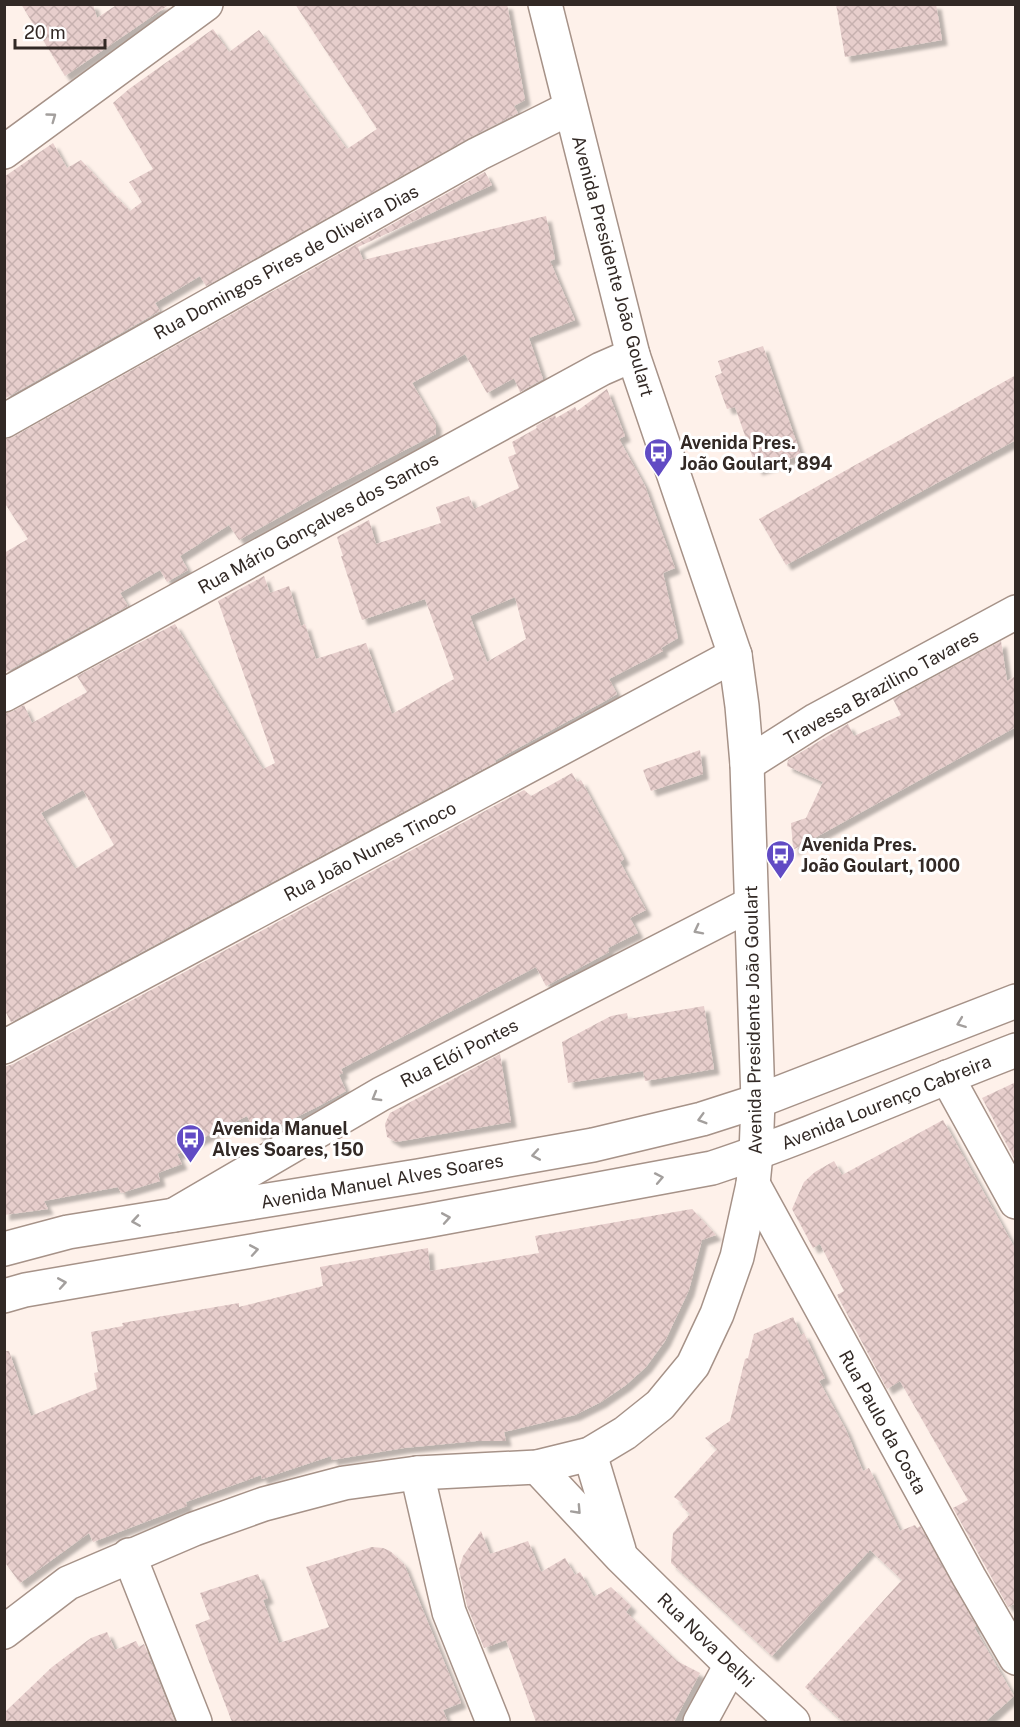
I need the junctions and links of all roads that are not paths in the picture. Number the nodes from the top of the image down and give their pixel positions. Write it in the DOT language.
graph roads {
  1 [pos="206,4"];
  2 [pos="545,4"];
  3 [pos="570,108"];
  4 [pos="4,152"];
  5 [pos="633,355"];
  6 [pos="4,421"];
  7 [pos="1016,612"];
  8 [pos="735,655"];
  9 [pos="4,695"];
  10 [pos="747,764"];
  11 [pos="751,904"];
  12 [pos="1016,1001"];
  13 [pos="4,1047"];
  14 [pos="1016,1050"];
  15 [pos="947,1077"];
  16 [pos="758,1101"];
  17 [pos="755,1169"];
  18 [pos="1016,1202"];
  19 [pos="174,1215"];
  20 [pos="4,1249"];
  21 [pos="4,1296"];
  22 [pos="590,1454"];
  23 [pos="537,1467"];
  24 [pos="417,1473"];
  25 [pos="129,1555"];
  26 [pos="621,1557"];
  27 [pos="4,1632"];
  28 [pos="1016,1659"];
  29 [pos="731,1665"];
  30 [pos="195,1722"];
  31 [pos="493,1722"];
  32 [pos="700,1722"];
  33 [pos="793,1722"];
  4 -- 1 [label="street, one-way"];
  2 -- 3 [label="street, Avenida Presidente João Goulart"];
  3 -- 5 [label="street, Avenida Presidente João Goulart"];
  3 -- 6 [label="street, Rua Domingos Pires de Oliveira Dias"];
  5 -- 8 [label="street, Avenida Presidente João Goulart"];
  5 -- 9 [label="street, Rua Mário Gonçalves dos Santos"];
  7 -- 10 [label="street, Travessa Brazilino Tavares"];
  8 -- 10 [label="street, Avenida Presidente João Goulart"];
  8 -- 13 [label="street, Rua João Nunes Tinoco"];
  10 -- 11 [label="street, Avenida Presidente João Goulart"];
  11 -- 16 [label="street, Avenida Presidente João Goulart"];
  11 -- 19 [label="street, Rua Elói Pontes, one-way"];
  12 -- 16 [label="street, one-way"];
  14 -- 15 [label="street, Avenida Lourenço Cabreira"];
  15 -- 17 [label="street, Avenida Lourenço Cabreira"];
  15 -- 18 [label="street"];
  16 -- 17 [label="street, Avenida Presidente João Goulart"];
  16 -- 19 [label="street, Avenida Manuel Alves Soares, one-way"];
  21 -- 17 [label="street, one-way"];
  17 -- 22 [label="street, Avenida Presidente João Goulart"];
  17 -- 28 [label="street, Rua Paulo da Costa"];
  19 -- 20 [label="street, Avenida Manuel Alves Soares, one-way"];
  22 -- 23 [label="street, Avenida Presidente João Goulart"];
  22 -- 26 [label="street, Rua Nova Delhi"];
  23 -- 24 [label="street, Avenida Presidente João Goulart"];
  23 -- 26 [label="street, Rua Nova Delhi, one-way"];
  24 -- 25 [label="street, Avenida Presidente João Goulart"];
  24 -- 31 [label="street"];
  25 -- 27 [label="street, Avenida Presidente João Goulart"];
  25 -- 30 [label="street"];
  26 -- 29 [label="street, Rua Nova Delhi"];
  29 -- 32 [label="street"];
  29 -- 33 [label="street, Rua Nova Delhi"];
}
